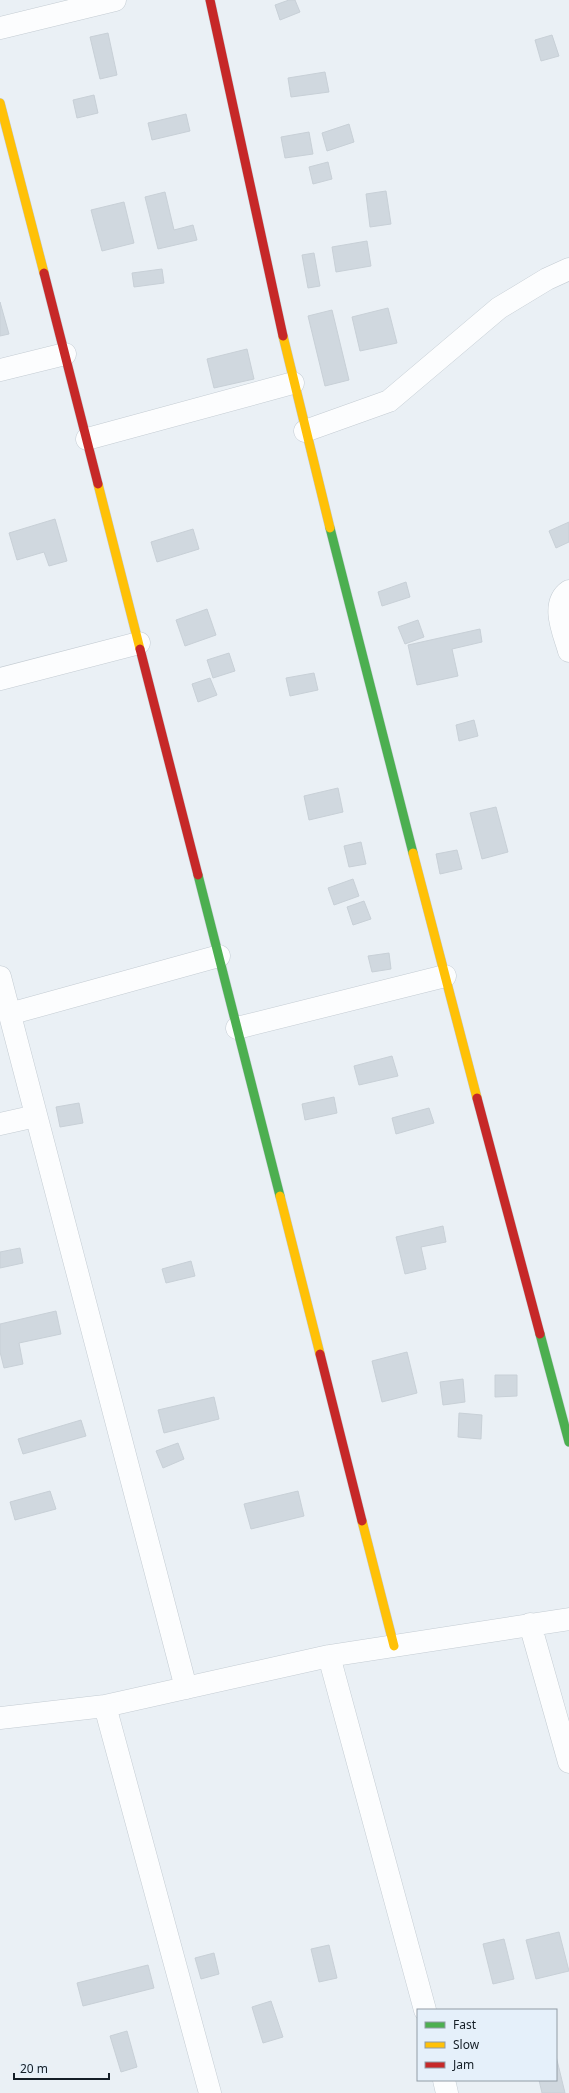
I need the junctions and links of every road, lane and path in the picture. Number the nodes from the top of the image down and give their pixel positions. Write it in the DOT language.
graph roads {
  1 [pos="115,0"];
  2 [pos="210,0"];
  3 [pos="0,28"];
  4 [pos="0,103"];
  5 [pos="569,269"];
  6 [pos="65,354"];
  7 [pos="0,370"];
  8 [pos="293,383"];
  9 [pos="306,431"];
  10 [pos="87,440"];
  11 [pos="569,591"];
  12 [pos="139,643"];
  13 [pos="569,651"];
  14 [pos="0,679"];
  15 [pos="219,956"];
  16 [pos="445,976"];
  17 [pos="0,977"];
  18 [pos="9,1014"];
  19 [pos="237,1028"];
  20 [pos="36,1116"];
  21 [pos="0,1124"];
  22 [pos="569,1442"];
  23 [pos="569,1619"];
  24 [pos="530,1624"];
  25 [pos="394,1646"];
  26 [pos="329,1656"];
  27 [pos="186,1688"];
  28 [pos="104,1706"];
  29 [pos="0,1718"];
  30 [pos="569,1762"];
  31 [pos="425,2009"];
  32 [pos="444,2081"];
  33 [pos="210,2093"];
  34 [pos="447,2093"];
  1 -- 3 [label="street"];
  2 -- 8 [label="street"];
  4 -- 6 [label="street"];
  5 -- 9 [label="street"];
  6 -- 7 [label="street"];
  6 -- 10 [label="street"];
  8 -- 9 [label="street"];
  8 -- 10 [label="street"];
  9 -- 16 [label="street"];
  10 -- 12 [label="street"];
  11 -- 13 [label="street"];
  12 -- 14 [label="street"];
  12 -- 15 [label="street"];
  15 -- 18 [label="street"];
  15 -- 19 [label="street"];
  16 -- 19 [label="street"];
  16 -- 22 [label="street"];
  17 -- 18 [label="street"];
  18 -- 20 [label="street"];
  19 -- 25 [label="street"];
  20 -- 21 [label="street"];
  20 -- 27 [label="street"];
  23 -- 24 [label="street"];
  24 -- 25 [label="street"];
  24 -- 30 [label="street"];
  25 -- 26 [label="street"];
  26 -- 27 [label="street"];
  26 -- 31 [label="street"];
  27 -- 28 [label="street"];
  28 -- 29 [label="street"];
  28 -- 33 [label="street"];
  32 -- 34 [label="street"];
}
